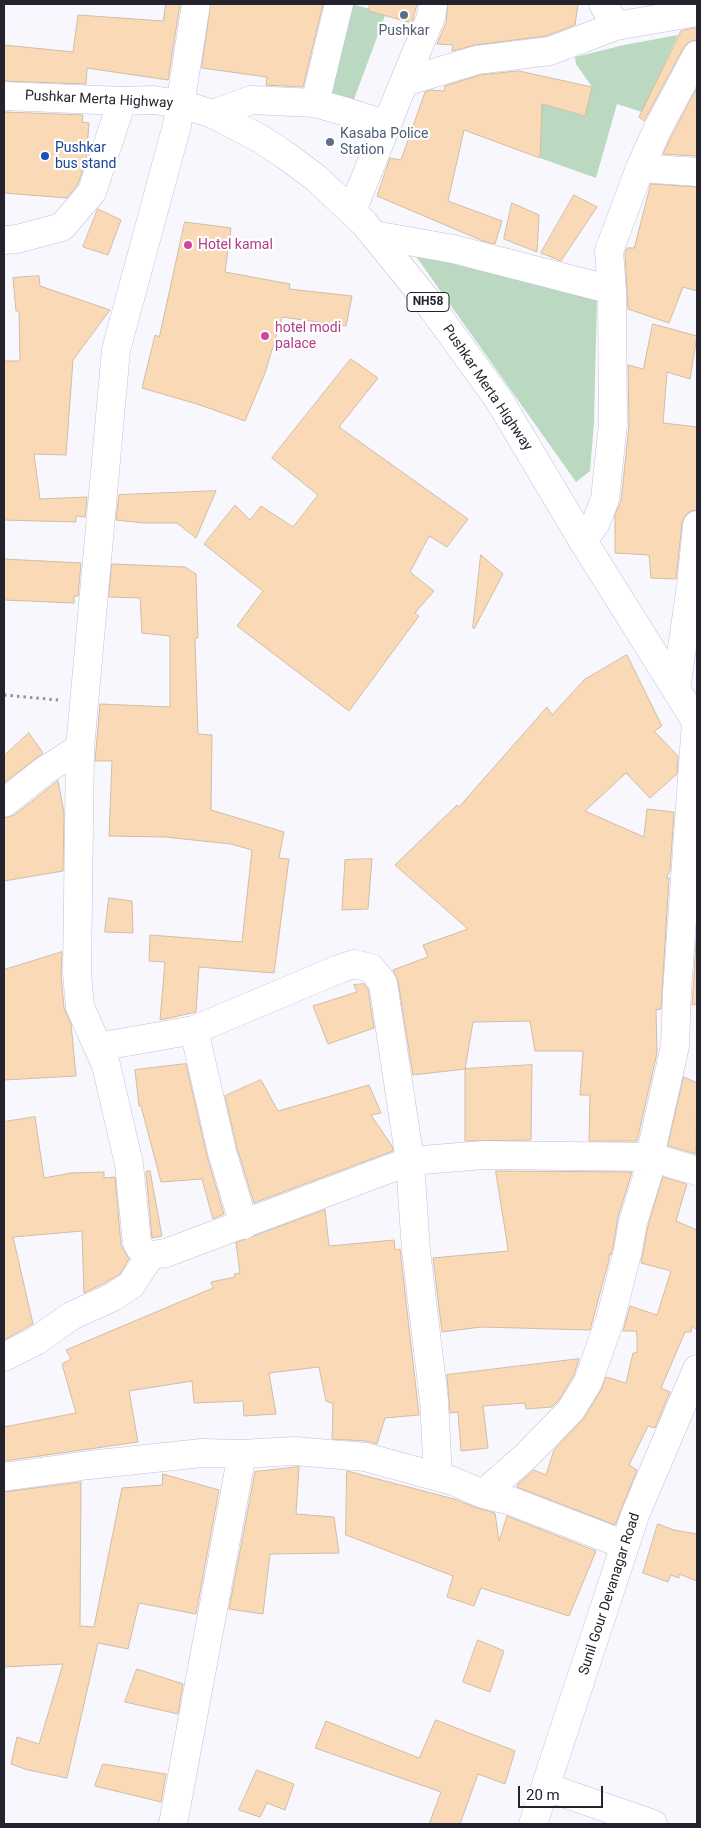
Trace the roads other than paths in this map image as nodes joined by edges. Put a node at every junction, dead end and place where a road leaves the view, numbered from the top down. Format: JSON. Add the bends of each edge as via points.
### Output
{"nodes":[{"id":1,"x":196,"y":4,"type":"edge"},
{"id":2,"x":339,"y":4,"type":"edge"},
{"id":3,"x":433,"y":4,"type":"edge"},
{"id":4,"x":697,"y":12,"type":"edge"},
{"id":5,"x":610,"y":15,"type":"edge"},
{"id":6,"x":697,"y":55,"type":"edge"},
{"id":7,"x":404,"y":82,"type":"junction"},
{"id":8,"x":4,"y":96,"type":"edge"},
{"id":9,"x":122,"y":101,"type":"junction"},
{"id":10,"x":314,"y":103,"type":"junction"},
{"id":11,"x":181,"y":104,"type":"junction"},
{"id":12,"x":213,"y":114,"type":"junction"},
{"id":13,"x":387,"y":125,"type":"junction"},
{"id":14,"x":640,"y":168,"type":"junction"},
{"id":15,"x":697,"y":172,"type":"edge"},
{"id":16,"x":352,"y":211,"type":"junction"},
{"id":17,"x":374,"y":235,"type":"junction"},
{"id":18,"x":4,"y":240,"type":"edge"},
{"id":19,"x":612,"y":290,"type":"junction"},
{"id":20,"x":697,"y":525,"type":"edge"},
{"id":21,"x":583,"y":541,"type":"junction"},
{"id":22,"x":676,"y":689,"type":"junction"},
{"id":23,"x":697,"y":722,"type":"edge"},
{"id":24,"x":80,"y":748,"type":"junction"},
{"id":25,"x":4,"y":803,"type":"edge"},
{"id":26,"x":194,"y":1030,"type":"junction"},
{"id":27,"x":98,"y":1047,"type":"junction"},
{"id":28,"x":652,"y":1157,"type":"junction"},
{"id":29,"x":410,"y":1161,"type":"junction"},
{"id":30,"x":697,"y":1171,"type":"edge"},
{"id":31,"x":244,"y":1224,"type":"junction"},
{"id":32,"x":150,"y":1256,"type":"junction"},
{"id":33,"x":4,"y":1358,"type":"edge"},
{"id":34,"x":697,"y":1369,"type":"edge"},
{"id":35,"x":692,"y":1397,"type":"edge"},
{"id":36,"x":242,"y":1454,"type":"junction"},
{"id":37,"x":438,"y":1476,"type":"junction"},
{"id":38,"x":4,"y":1477,"type":"edge"},
{"id":39,"x":483,"y":1494,"type":"junction"},
{"id":40,"x":625,"y":1545,"type":"junction"},
{"id":41,"x":546,"y":1787,"type":"junction"},
{"id":42,"x":173,"y":1824,"type":"edge"},
{"id":43,"x":533,"y":1824,"type":"edge"},
{"id":44,"x":653,"y":1824,"type":"edge"}],
"edges":[{"from":1,"to":11,"type":"main road"},
{"from":2,"to":10,"type":"main road"},
{"from":3,"to":7,"type":"main road","via":[[431,17]]},
{"from":4,"to":5,"type":"main road"},
{"from":5,"to":7,"type":"main road","via":[[550,50],[477,60]]},
{"from":6,"to":14,"type":"main road"},
{"from":7,"to":13,"type":"main road"},
{"from":8,"to":9,"type":"main road","name":"Pushkar Merta Highway","number":"NH58"},
{"from":9,"to":11,"type":"main road","name":"Pushkar Merta Highway","number":"NH58","via":[[153,100]]},
{"from":9,"to":18,"type":"main road","via":[[92,192],[62,227]]},
{"from":10,"to":12,"type":"main road","via":[[251,100]]},
{"from":10,"to":13,"type":"main road"},
{"from":11,"to":12,"type":"main road","name":"Pushkar Merta Highway","number":"NH58"},
{"from":11,"to":24,"type":"main road","via":[[116,350]]},
{"from":12,"to":16,"type":"main road","name":"Pushkar Merta Highway","number":"NH58","via":[[285,155]]},
{"from":13,"to":16,"type":"main road"},
{"from":14,"to":15,"type":"main road"},
{"from":14,"to":19,"type":"main road","via":[[609,251]]},
{"from":16,"to":17,"type":"main road","name":"Pushkar Merta Highway","number":"NH58"},
{"from":17,"to":19,"type":"main road","via":[[453,249]]},
{"from":17,"to":21,"type":"main road","name":"Pushkar Merta Highway","number":"NH58","via":[[425,298],[499,400]]},
{"from":19,"to":21,"type":"main road","via":[[613,424],[605,499],[596,522]]},
{"from":20,"to":22,"type":"main road"},
{"from":21,"to":22,"type":"main road","name":"Pushkar Merta Highway","number":"NH58"},
{"from":22,"to":23,"type":"main road","name":"Pushkar Merta Highway","number":"NH58"},
{"from":23,"to":28,"type":"main road","via":[[675,1046]]},
{"from":24,"to":25,"type":"main road"},
{"from":24,"to":27,"type":"main road","via":[[76,974],[80,1007]]},
{"from":26,"to":27,"type":"main road"},
{"from":26,"to":29,"type":"main road","via":[[339,969],[354,964],[371,968],[382,984]]},
{"from":26,"to":31,"type":"main road","via":[[222,1152]]},
{"from":27,"to":32,"type":"main road","via":[[106,1065],[129,1164],[138,1243]]},
{"from":28,"to":29,"type":"main road","via":[[484,1155]]},
{"from":28,"to":30,"type":"main road"},
{"from":28,"to":39,"type":"main road","via":[[610,1320],[588,1382],[570,1410],[525,1457]]},
{"from":29,"to":31,"type":"main road"},
{"from":29,"to":37,"type":"main road","via":[[416,1251],[434,1400]]},
{"from":31,"to":32,"type":"main road"},
{"from":32,"to":33,"type":"main road","via":[[131,1285],[71,1316],[36,1341]]},
{"from":34,"to":35,"type":"main road","name":"Sunil Gour Devanagar Road"},
{"from":35,"to":40,"type":"main road","name":"Sunil Gour Devanagar Road","via":[[635,1515]]},
{"from":36,"to":37,"type":"main road","via":[[294,1452],[365,1457]]},
{"from":36,"to":38,"type":"main road","via":[[202,1453]]},
{"from":36,"to":42,"type":"main road"},
{"from":37,"to":39,"type":"main road"},
{"from":39,"to":40,"type":"main road","via":[[511,1501]]},
{"from":40,"to":41,"type":"main road","name":"Sunil Gour Devanagar Road"},
{"from":41,"to":43,"type":"main road","name":"Sunil Gour Devanagar Road"},
{"from":41,"to":44,"type":"main road"}]}
